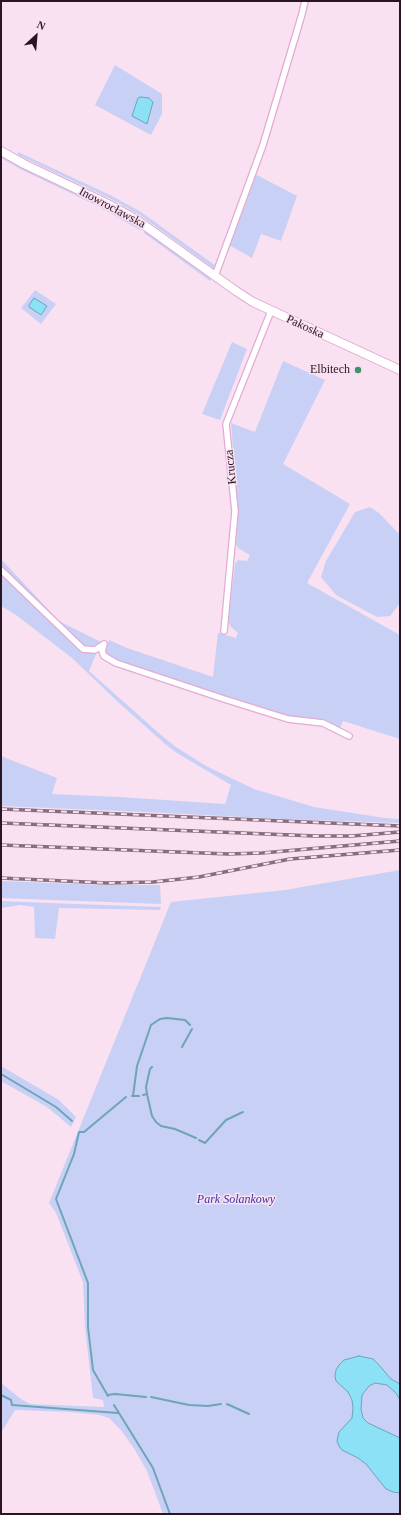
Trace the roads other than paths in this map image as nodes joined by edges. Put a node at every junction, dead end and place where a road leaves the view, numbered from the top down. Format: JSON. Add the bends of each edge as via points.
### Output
{"nodes":[{"id":1,"x":305,"y":1,"type":"edge"},
{"id":2,"x":1,"y":151,"type":"edge"},
{"id":3,"x":215,"y":276,"type":"junction"},
{"id":4,"x":271,"y":311,"type":"junction"},
{"id":5,"x":400,"y":370,"type":"edge"},
{"id":6,"x":1,"y":570,"type":"edge"},
{"id":7,"x":224,"y":631,"type":"dead end"},
{"id":8,"x":349,"y":736,"type":"dead end"}],
"edges":[{"from":1,"to":3,"type":"street","via":[[263,145]]},
{"from":2,"to":3,"type":"main road","name":"Inowrocławska","via":[[137,220]]},
{"from":3,"to":4,"type":"main road","name":"Pakoska"},
{"from":4,"to":5,"type":"main road","name":"Pakoska"},
{"from":4,"to":7,"type":"street","name":"Krucza","via":[[226,424],[235,511]]},
{"from":6,"to":8,"type":"street","via":[[83,649],[95,650],[104,644],[104,656],[116,662],[288,718],[323,723]]}]}
